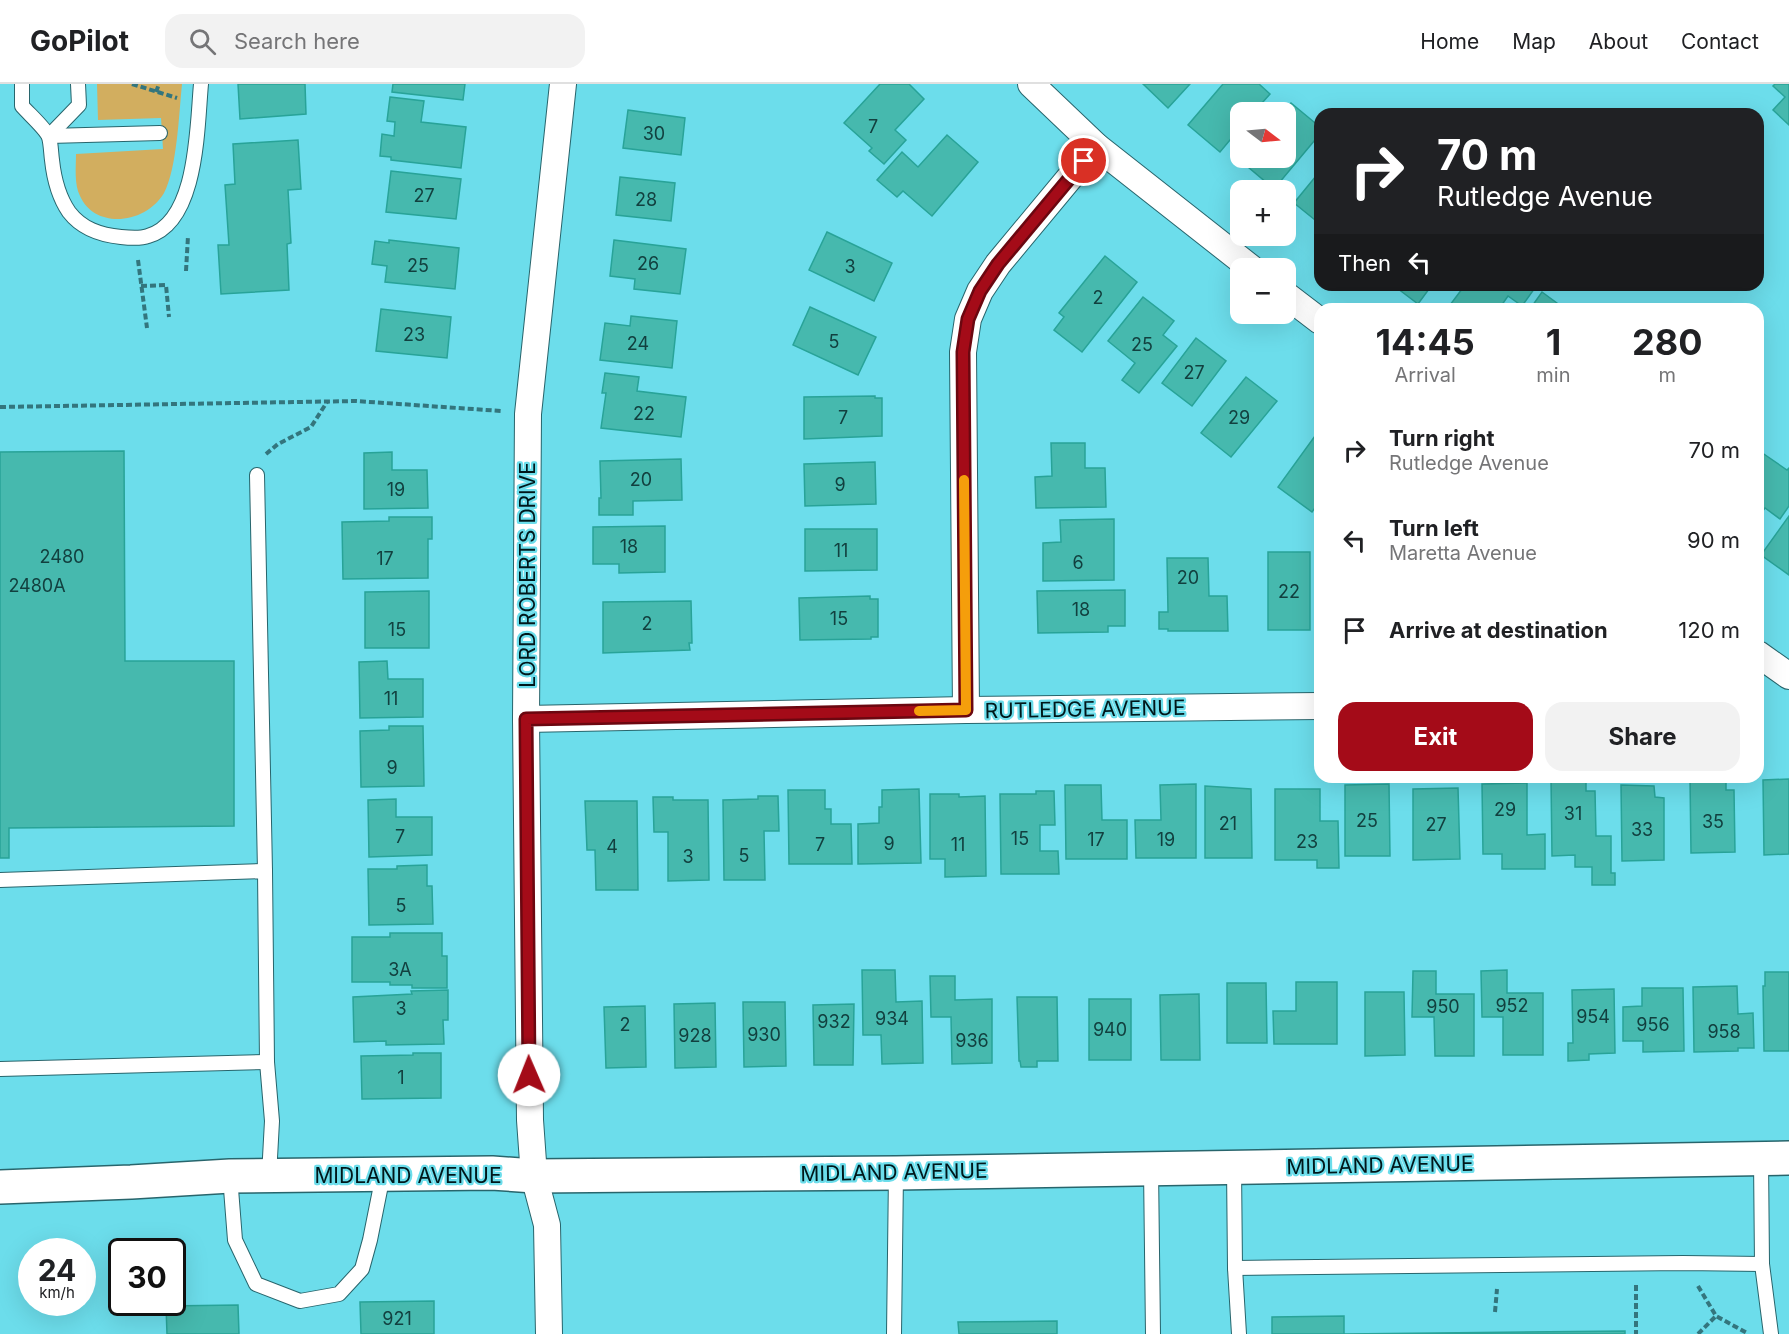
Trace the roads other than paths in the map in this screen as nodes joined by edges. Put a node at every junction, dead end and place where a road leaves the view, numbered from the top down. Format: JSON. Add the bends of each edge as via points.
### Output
{"nodes":[{"id":1,"x":22,"y":84,"type":"edge"},
{"id":2,"x":78,"y":84,"type":"edge"},
{"id":3,"x":201,"y":84,"type":"edge"},
{"id":4,"x":563,"y":84,"type":"edge"},
{"id":5,"x":1031,"y":84,"type":"edge"},
{"id":6,"x":160,"y":133,"type":"dead end"},
{"id":7,"x":49,"y":136,"type":"junction"},
{"id":8,"x":1096,"y":147,"type":"junction"},
{"id":9,"x":1238,"y":258,"type":"edge"},
{"id":10,"x":1296,"y":303,"type":"edge"},
{"id":11,"x":1314,"y":316,"type":"edge"},
{"id":12,"x":257,"y":475,"type":"dead end"},
{"id":13,"x":1764,"y":658,"type":"edge"},
{"id":14,"x":1789,"y":675,"type":"edge"},
{"id":15,"x":1314,"y":706,"type":"edge"},
{"id":16,"x":966,"y":710,"type":"junction"},
{"id":17,"x":526,"y":719,"type":"junction"},
{"id":18,"x":265,"y":871,"type":"junction"},
{"id":19,"x":0,"y":880,"type":"edge"},
{"id":20,"x":267,"y":1062,"type":"junction"},
{"id":21,"x":0,"y":1069,"type":"edge"},
{"id":22,"x":1775,"y":1159,"type":"edge"},
{"id":23,"x":1234,"y":1167,"type":"junction"},
{"id":24,"x":1151,"y":1168,"type":"junction"},
{"id":25,"x":384,"y":1173,"type":"junction"},
{"id":26,"x":896,"y":1173,"type":"junction"},
{"id":27,"x":230,"y":1176,"type":"junction"},
{"id":28,"x":269,"y":1176,"type":"junction"},
{"id":29,"x":534,"y":1176,"type":"junction"},
{"id":30,"x":0,"y":1187,"type":"edge"},
{"id":31,"x":1762,"y":1264,"type":"junction"},
{"id":32,"x":1235,"y":1268,"type":"junction"},
{"id":33,"x":549,"y":1334,"type":"edge"},
{"id":34,"x":894,"y":1334,"type":"edge"},
{"id":35,"x":1153,"y":1334,"type":"edge"},
{"id":36,"x":1239,"y":1334,"type":"edge"},
{"id":37,"x":1771,"y":1334,"type":"edge"}],
"edges":[{"from":1,"to":7,"type":"lane","via":[[22,106]]},
{"from":2,"to":7,"type":"lane","via":[[79,105]]},
{"from":3,"to":7,"type":"lane","via":[[191,175],[183,202],[173,218],[148,237],[95,232],[70,213],[57,188]]},
{"from":4,"to":17,"type":"street","name":"LORD ROBERTS DRIVE","via":[[528,414]]},
{"from":5,"to":8,"type":"street"},
{"from":6,"to":7,"type":"lane"},
{"from":8,"to":9,"type":"street"},
{"from":8,"to":16,"type":"street","via":[[998,264],[968,319],[963,352]]},
{"from":10,"to":11,"type":"street"},
{"from":12,"to":18,"type":"lane"},
{"from":13,"to":14,"type":"street"},
{"from":15,"to":16,"type":"street","name":"RUTLEDGE AVENUE"},
{"from":16,"to":17,"type":"street","name":"RUTLEDGE AVENUE"},
{"from":17,"to":29,"type":"street","name":"LORD ROBERTS DRIVE","via":[[530,1120]]},
{"from":18,"to":19,"type":"lane"},
{"from":18,"to":20,"type":"lane"},
{"from":20,"to":21,"type":"lane"},
{"from":20,"to":28,"type":"lane","via":[[272,1121]]},
{"from":22,"to":23,"type":"main road","name":"MIDLAND AVENUE"},
{"from":22,"to":31,"type":"lane"},
{"from":23,"to":24,"type":"main road","name":"MIDLAND AVENUE"},
{"from":23,"to":32,"type":"lane"},
{"from":24,"to":26,"type":"main road","name":"MIDLAND AVENUE"},
{"from":24,"to":35,"type":"lane"},
{"from":25,"to":27,"type":"lane","via":[[362,1269],[339,1294],[300,1302],[256,1284],[235,1240]]},
{"from":25,"to":28,"type":"main road","name":"MIDLAND AVENUE"},
{"from":25,"to":29,"type":"main road","name":"MIDLAND AVENUE"},
{"from":26,"to":29,"type":"main road","name":"MIDLAND AVENUE"},
{"from":26,"to":34,"type":"lane"},
{"from":27,"to":28,"type":"main road","name":"MIDLAND AVENUE"},
{"from":27,"to":30,"type":"main road","name":"MIDLAND AVENUE"},
{"from":29,"to":33,"type":"street","name":"LORD ROBERTS DRIVE","via":[[547,1225]]},
{"from":31,"to":32,"type":"lane"},
{"from":31,"to":37,"type":"lane"},
{"from":32,"to":36,"type":"lane"}]}
